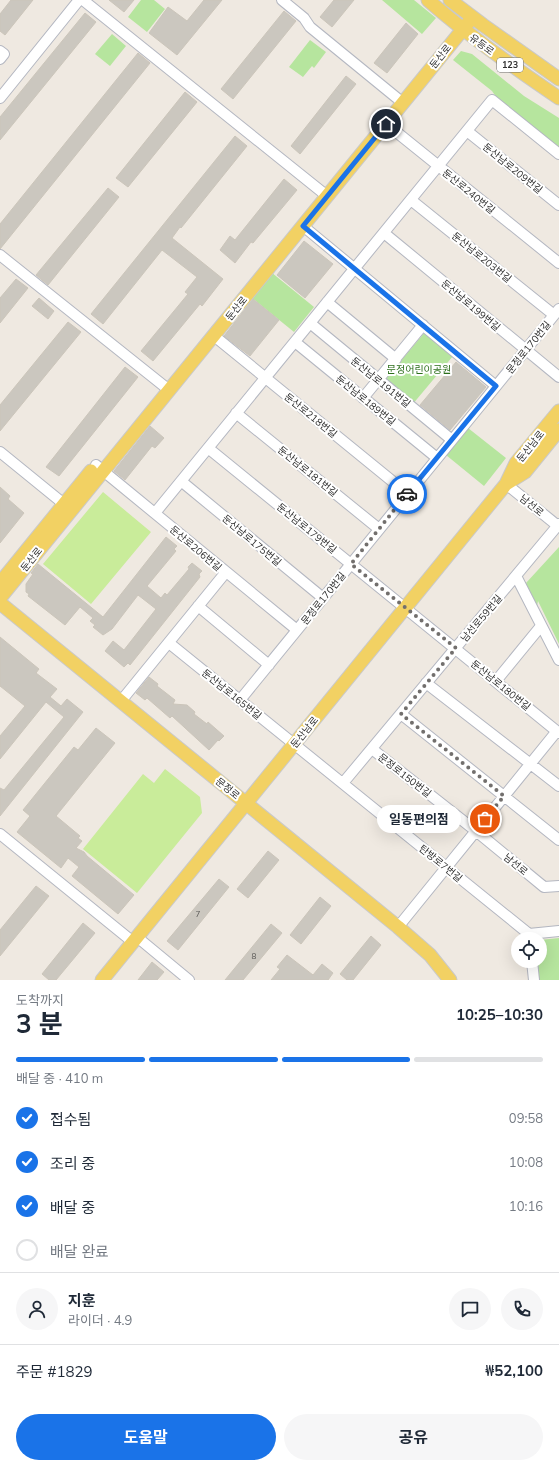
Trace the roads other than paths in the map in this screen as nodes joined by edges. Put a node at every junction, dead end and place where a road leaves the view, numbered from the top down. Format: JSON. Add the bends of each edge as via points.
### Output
{"nodes":[{"id":1,"x":79,"y":0,"type":"edge"},
{"id":2,"x":83,"y":0,"type":"edge"},
{"id":3,"x":282,"y":0,"type":"edge"},
{"id":4,"x":428,"y":0,"type":"edge"},
{"id":5,"x":450,"y":0,"type":"edge"},
{"id":6,"x":469,"y":15,"type":"junction"},
{"id":7,"x":459,"y":27,"type":"junction"},
{"id":8,"x":0,"y":51,"type":"edge"},
{"id":9,"x":0,"y":59,"type":"edge"},
{"id":10,"x":559,"y":79,"type":"edge"},
{"id":11,"x":0,"y":98,"type":"edge"},
{"id":12,"x":559,"y":98,"type":"edge"},
{"id":13,"x":400,"y":100,"type":"junction"},
{"id":14,"x":382,"y":121,"type":"junction"},
{"id":15,"x":467,"y":130,"type":"junction"},
{"id":16,"x":559,"y":154,"type":"edge"},
{"id":17,"x":438,"y":166,"type":"junction"},
{"id":18,"x":324,"y":193,"type":"junction"},
{"id":19,"x":411,"y":200,"type":"junction"},
{"id":20,"x":559,"y":205,"type":"edge"},
{"id":21,"x":303,"y":226,"type":"junction"},
{"id":22,"x":384,"y":233,"type":"junction"},
{"id":23,"x":0,"y":255,"type":"edge"},
{"id":24,"x":559,"y":263,"type":"edge"},
{"id":25,"x":355,"y":269,"type":"junction"},
{"id":26,"x":327,"y":302,"type":"junction"},
{"id":27,"x":557,"y":312,"type":"edge"},
{"id":28,"x":310,"y":323,"type":"junction"},
{"id":29,"x":423,"y":325,"type":"junction"},
{"id":30,"x":213,"y":335,"type":"junction"},
{"id":31,"x":295,"y":342,"type":"junction"},
{"id":32,"x":526,"y":350,"type":"junction"},
{"id":33,"x":396,"y":359,"type":"junction"},
{"id":34,"x":559,"y":377,"type":"edge"},
{"id":35,"x":265,"y":378,"type":"junction"},
{"id":36,"x":378,"y":380,"type":"junction"},
{"id":37,"x":496,"y":386,"type":"junction"},
{"id":38,"x":165,"y":388,"type":"junction"},
{"id":39,"x":363,"y":398,"type":"junction"},
{"id":40,"x":559,"y":411,"type":"edge"},
{"id":41,"x":236,"y":413,"type":"junction"},
{"id":42,"x":559,"y":430,"type":"edge"},
{"id":43,"x":452,"y":440,"type":"junction"},
{"id":44,"x":208,"y":448,"type":"junction"},
{"id":45,"x":0,"y":452,"type":"edge"},
{"id":46,"x":437,"y":458,"type":"junction"},
{"id":47,"x":100,"y":468,"type":"junction"},
{"id":48,"x":181,"y":481,"type":"junction"},
{"id":49,"x":506,"y":484,"type":"junction"},
{"id":50,"x":408,"y":494,"type":"junction"},
{"id":51,"x":68,"y":507,"type":"junction"},
{"id":52,"x":155,"y":513,"type":"junction"},
{"id":53,"x":558,"y":525,"type":"edge"},
{"id":54,"x":380,"y":529,"type":"junction"},
{"id":55,"x":351,"y":564,"type":"junction"},
{"id":56,"x":226,"y":572,"type":"junction"},
{"id":57,"x":516,"y":576,"type":"junction"},
{"id":58,"x":0,"y":583,"type":"edge"},
{"id":59,"x":0,"y":598,"type":"edge"},
{"id":60,"x":323,"y":598,"type":"junction"},
{"id":61,"x":0,"y":603,"type":"edge"},
{"id":62,"x":198,"y":606,"type":"junction"},
{"id":63,"x":406,"y":608,"type":"junction"},
{"id":64,"x":541,"y":626,"type":"junction"},
{"id":65,"x":296,"y":630,"type":"junction"},
{"id":66,"x":168,"y":643,"type":"junction"},
{"id":67,"x":456,"y":648,"type":"junction"},
{"id":68,"x":559,"y":660,"type":"edge"},
{"id":69,"x":269,"y":665,"type":"junction"},
{"id":70,"x":496,"y":680,"type":"junction"},
{"id":71,"x":426,"y":683,"type":"junction"},
{"id":72,"x":240,"y":700,"type":"junction"},
{"id":73,"x":121,"y":701,"type":"junction"},
{"id":74,"x":401,"y":714,"type":"junction"},
{"id":75,"x":558,"y":732,"type":"edge"},
{"id":76,"x":294,"y":744,"type":"junction"},
{"id":77,"x":372,"y":748,"type":"junction"},
{"id":78,"x":530,"y":764,"type":"junction"},
{"id":79,"x":343,"y":784,"type":"junction"},
{"id":80,"x":559,"y":786,"type":"edge"},
{"id":81,"x":504,"y":796,"type":"junction"},
{"id":82,"x":246,"y":804,"type":"junction"},
{"id":83,"x":476,"y":831,"type":"junction"},
{"id":84,"x":0,"y":834,"type":"edge"},
{"id":85,"x":559,"y":840,"type":"edge"},
{"id":86,"x":446,"y":867,"type":"junction"},
{"id":87,"x":559,"y":886,"type":"edge"},
{"id":88,"x":398,"y":927,"type":"junction"},
{"id":89,"x":559,"y":931,"type":"edge"},
{"id":90,"x":523,"y":932,"type":"edge"},
{"id":91,"x":547,"y":933,"type":"edge"},
{"id":92,"x":135,"y":940,"type":"junction"},
{"id":93,"x":533,"y":968,"type":"edge"},
{"id":94,"x":102,"y":980,"type":"edge"},
{"id":95,"x":189,"y":980,"type":"edge"},
{"id":96,"x":450,"y":980,"type":"edge"},
{"id":97,"x":534,"y":980,"type":"edge"}],
"edges":[{"from":1,"to":11,"type":"street"},
{"from":2,"to":18,"type":"street"},
{"from":3,"to":13,"type":"street","via":[[304,18],[310,27]]},
{"from":4,"to":7,"type":"main road","name":"유등로","number":"123"},
{"from":5,"to":6,"type":"main road","name":"유등로","number":"123"},
{"from":6,"to":7,"type":"main road","name":"둔산로"},
{"from":6,"to":10,"type":"main road","name":"유등로","number":"123"},
{"from":7,"to":12,"type":"main road","name":"유등로","number":"123"},
{"from":7,"to":13,"type":"main road","name":"둔산로"},
{"from":8,"to":9,"type":"street","via":[[4,54]]},
{"from":13,"to":14,"type":"main road","name":"둔산로"},
{"from":14,"to":17,"type":"street","name":"둔산로240번길"},
{"from":14,"to":18,"type":"main road","name":"둔산로"},
{"from":15,"to":16,"type":"street","via":[[492,100]]},
{"from":15,"to":17,"type":"street"},
{"from":15,"to":20,"type":"street","name":"둔산남로209번길"},
{"from":17,"to":19,"type":"street"},
{"from":17,"to":24,"type":"street","name":"둔산로240번길"},
{"from":18,"to":21,"type":"main road","name":"둔산로"},
{"from":18,"to":38,"type":"main road","name":"둔산로"},
{"from":19,"to":22,"type":"street"},
{"from":19,"to":27,"type":"street","name":"둔산남로203번길"},
{"from":21,"to":25,"type":"street"},
{"from":21,"to":30,"type":"main road","name":"둔산로"},
{"from":22,"to":25,"type":"street"},
{"from":22,"to":32,"type":"street","name":"둔산남로199번길"},
{"from":23,"to":38,"type":"street"},
{"from":25,"to":26,"type":"street"},
{"from":25,"to":29,"type":"street"},
{"from":26,"to":28,"type":"street"},
{"from":26,"to":33,"type":"street"},
{"from":27,"to":32,"type":"street","name":"문정로170번길"},
{"from":28,"to":31,"type":"street"},
{"from":28,"to":36,"type":"street","name":"둔산남로191번길"},
{"from":29,"to":33,"type":"street"},
{"from":29,"to":37,"type":"street"},
{"from":30,"to":35,"type":"street","name":"둔산로218번길"},
{"from":30,"to":38,"type":"main road","name":"둔산로"},
{"from":31,"to":35,"type":"street"},
{"from":31,"to":39,"type":"street","name":"둔산남로189번길"},
{"from":32,"to":34,"type":"street","name":"둔산남로199번길"},
{"from":32,"to":37,"type":"street","name":"문정로170번길"},
{"from":33,"to":36,"type":"street"},
{"from":35,"to":41,"type":"street"},
{"from":35,"to":50,"type":"street","name":"둔산로218번길"},
{"from":36,"to":39,"type":"street"},
{"from":36,"to":43,"type":"street","name":"둔산남로191번길"},
{"from":37,"to":43,"type":"street","name":"문정로170번길"},
{"from":38,"to":47,"type":"main road","name":"둔산로"},
{"from":39,"to":46,"type":"street","name":"둔산남로189번길"},
{"from":40,"to":49,"type":"main road","name":"둔산남로","via":[[516,463]]},
{"from":41,"to":44,"type":"street"},
{"from":41,"to":54,"type":"street","name":"둔산남로181번길"},
{"from":42,"to":49,"type":"main road","name":"둔산남로","via":[[525,472]]},
{"from":43,"to":46,"type":"street","name":"문정로170번길"},
{"from":44,"to":48,"type":"street"},
{"from":44,"to":55,"type":"street","name":"둔산남로179번길"},
{"from":45,"to":51,"type":"street"},
{"from":46,"to":50,"type":"street","name":"문정로170번길"},
{"from":47,"to":51,"type":"main road","name":"둔산로"},
{"from":47,"to":52,"type":"street","name":"둔산로206번길"},
{"from":48,"to":52,"type":"street"},
{"from":48,"to":60,"type":"street","name":"둔산남로175번길"},
{"from":49,"to":53,"type":"street","name":"남선로"},
{"from":49,"to":63,"type":"main road","name":"둔산남로"},
{"from":50,"to":54,"type":"street","name":"문정로170번길"},
{"from":51,"to":58,"type":"main road","name":"둔산로"},
{"from":51,"to":59,"type":"main road","name":"둔산로"},
{"from":52,"to":56,"type":"street","name":"둔산로206번길"},
{"from":53,"to":57,"type":"street","name":"남선로59번길"},
{"from":54,"to":55,"type":"street","name":"문정로170번길"},
{"from":55,"to":60,"type":"street","name":"문정로170번길"},
{"from":55,"to":63,"type":"street","name":"둔산남로179번길"},
{"from":56,"to":62,"type":"street"},
{"from":56,"to":65,"type":"street","name":"둔산로206번길"},
{"from":57,"to":64,"type":"street"},
{"from":57,"to":67,"type":"street","name":"남선로59번길"},
{"from":60,"to":65,"type":"street","name":"문정로170번길"},
{"from":61,"to":73,"type":"main road","name":"문정로"},
{"from":62,"to":66,"type":"street"},
{"from":62,"to":69,"type":"street"},
{"from":63,"to":67,"type":"street","name":"둔산남로180번길"},
{"from":63,"to":76,"type":"main road","name":"둔산남로"},
{"from":64,"to":68,"type":"street"},
{"from":64,"to":70,"type":"street"},
{"from":65,"to":69,"type":"street","name":"문정로170번길"},
{"from":66,"to":72,"type":"street","name":"둔산남로165번길"},
{"from":66,"to":73,"type":"street"},
{"from":67,"to":70,"type":"street","name":"둔산남로180번길"},
{"from":67,"to":71,"type":"street","name":"남선로59번길"},
{"from":69,"to":72,"type":"street","name":"문정로170번길"},
{"from":70,"to":75,"type":"street","name":"둔산남로180번길"},
{"from":71,"to":74,"type":"street","name":"남선로59번길"},
{"from":71,"to":78,"type":"street"},
{"from":72,"to":76,"type":"street","name":"둔산남로165번길"},
{"from":73,"to":82,"type":"main road","name":"문정로"},
{"from":74,"to":77,"type":"street","name":"남선로59번길"},
{"from":74,"to":81,"type":"street"},
{"from":75,"to":78,"type":"street"},
{"from":76,"to":79,"type":"street","name":"탄방로7번길"},
{"from":76,"to":82,"type":"main road","name":"둔산남로"},
{"from":77,"to":79,"type":"street","name":"남선로59번길"},
{"from":77,"to":83,"type":"street","name":"문정로150번길"},
{"from":78,"to":80,"type":"street"},
{"from":78,"to":81,"type":"street"},
{"from":79,"to":86,"type":"street","name":"탄방로7번길"},
{"from":81,"to":83,"type":"street"},
{"from":81,"to":85,"type":"street"},
{"from":82,"to":88,"type":"main road","name":"문정로"},
{"from":82,"to":92,"type":"main road","name":"둔산남로"},
{"from":83,"to":86,"type":"street"},
{"from":83,"to":87,"type":"street","name":"남선로","via":[[544,887]]},
{"from":84,"to":92,"type":"street"},
{"from":86,"to":88,"type":"street"},
{"from":86,"to":90,"type":"street","name":"탄방로7번길"},
{"from":88,"to":96,"type":"main road","name":"문정로","via":[[430,956]]},
{"from":89,"to":91,"type":"street"},
{"from":92,"to":94,"type":"main road","name":"둔산남로"},
{"from":92,"to":95,"type":"street"},
{"from":93,"to":97,"type":"street"}]}
